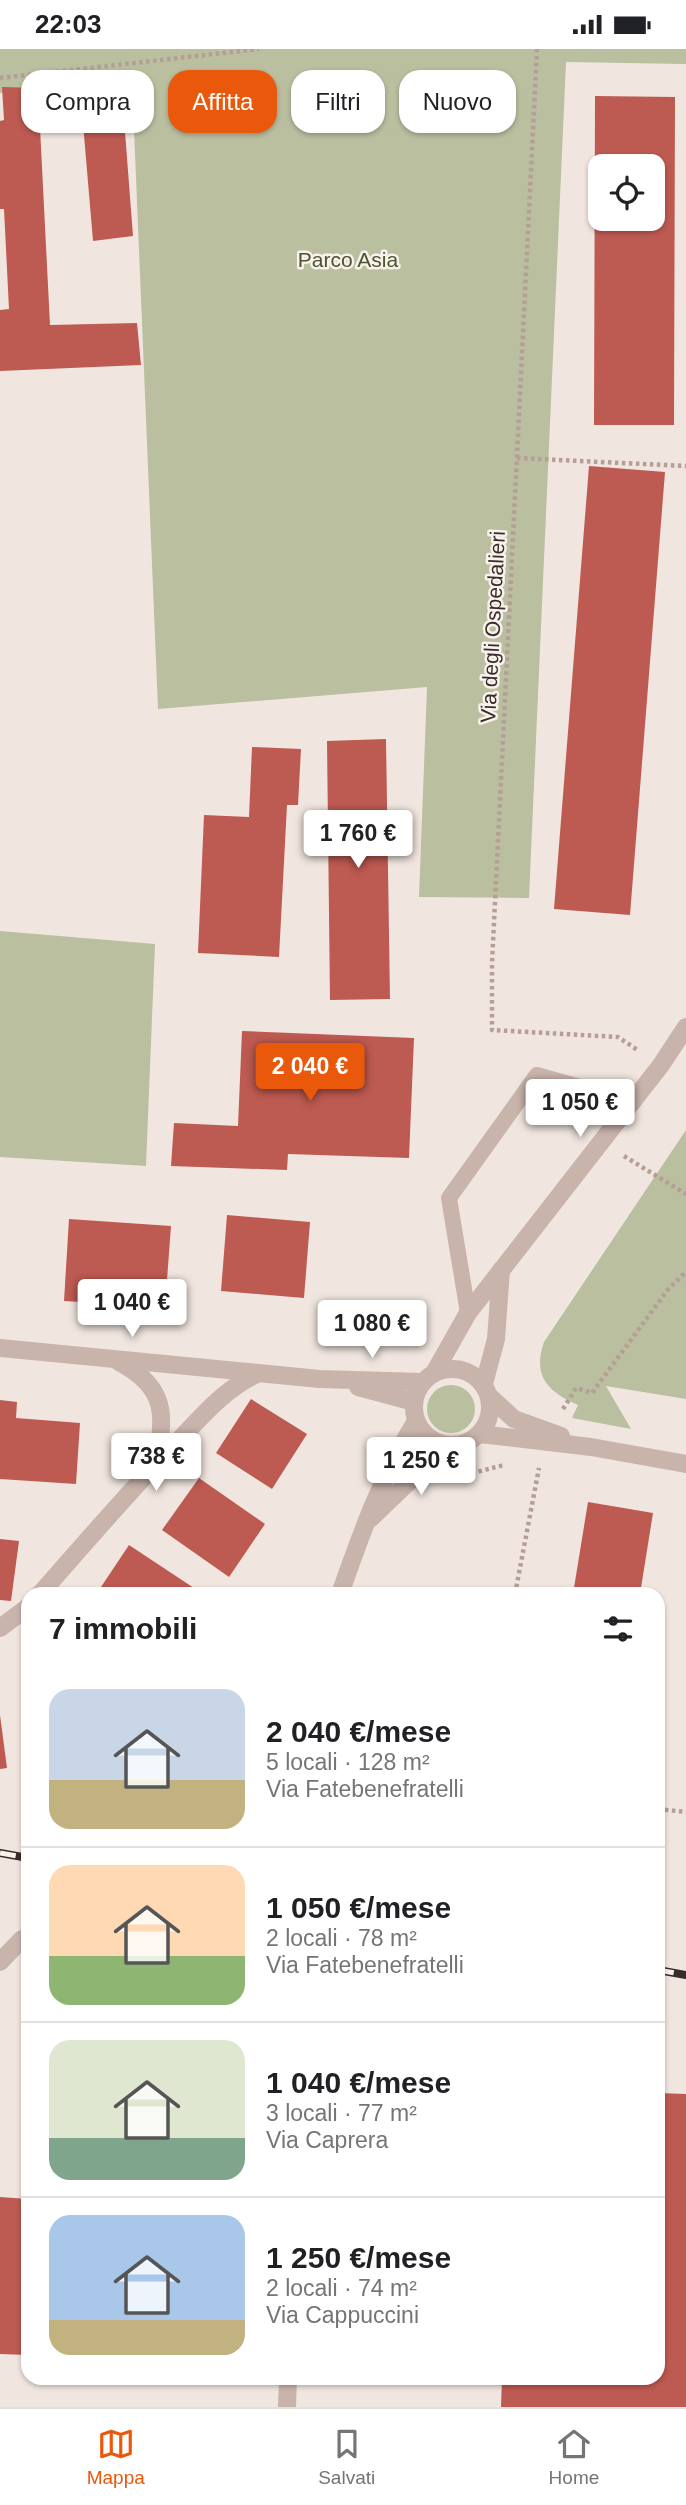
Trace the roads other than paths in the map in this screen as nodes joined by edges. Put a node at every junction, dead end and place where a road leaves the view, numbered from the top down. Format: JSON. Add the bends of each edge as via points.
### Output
{"nodes":[{"id":1,"x":686,"y":1027,"type":"edge"},
{"id":2,"x":633,"y":1102,"type":"junction"},
{"id":3,"x":501,"y":1270,"type":"junction"},
{"id":4,"x":468,"y":1313,"type":"junction"},
{"id":5,"x":0,"y":1348,"type":"edge"},
{"id":6,"x":109,"y":1356,"type":"junction"},
{"id":7,"x":260,"y":1373,"type":"junction"},
{"id":8,"x":428,"y":1378,"type":"junction"},
{"id":9,"x":320,"y":1379,"type":"junction"},
{"id":10,"x":487,"y":1391,"type":"junction"},
{"id":11,"x":414,"y":1402,"type":"junction"},
{"id":12,"x":416,"y":1421,"type":"junction"},
{"id":13,"x":480,"y":1434,"type":"junction"},
{"id":14,"x":547,"y":1436,"type":"junction"},
{"id":15,"x":457,"y":1446,"type":"junction"},
{"id":16,"x":155,"y":1464,"type":"junction"},
{"id":17,"x":686,"y":1464,"type":"edge"},
{"id":18,"x":365,"y":1524,"type":"junction"},
{"id":19,"x":46,"y":1587,"type":"edge"},
{"id":20,"x":342,"y":1587,"type":"edge"},
{"id":21,"x":21,"y":1612,"type":"edge"},
{"id":22,"x":0,"y":1628,"type":"edge"},
{"id":23,"x":21,"y":1940,"type":"edge"},
{"id":24,"x":0,"y":1962,"type":"edge"},
{"id":25,"x":288,"y":2385,"type":"edge"},
{"id":26,"x":287,"y":2407,"type":"edge"}],
"edges":[{"from":1,"to":2,"type":"street"},
{"from":2,"to":3,"type":"street"},
{"from":2,"to":4,"type":"lane","via":[[537,1075],[449,1198]]},
{"from":3,"to":4,"type":"street"},
{"from":3,"to":10,"type":"street"},
{"from":4,"to":8,"type":"street"},
{"from":5,"to":6,"type":"street"},
{"from":6,"to":7,"type":"street"},
{"from":6,"to":16,"type":"street","via":[[141,1373],[157,1393],[163,1428]]},
{"from":7,"to":9,"type":"street"},
{"from":7,"to":16,"type":"street","via":[[239,1382]]},
{"from":8,"to":9,"type":"street"},
{"from":8,"to":10,"type":"street","via":[[456,1369],[466,1371]]},
{"from":8,"to":11,"type":"street"},
{"from":9,"to":11,"type":"street"},
{"from":10,"to":13,"type":"street","via":[[491,1410]]},
{"from":10,"to":14,"type":"street","via":[[514,1419]]},
{"from":11,"to":12,"type":"street"},
{"from":12,"to":15,"type":"street","via":[[432,1441]]},
{"from":12,"to":18,"type":"street"},
{"from":13,"to":14,"type":"street"},
{"from":13,"to":15,"type":"street"},
{"from":14,"to":17,"type":"street"},
{"from":15,"to":18,"type":"street","via":[[419,1472]]},
{"from":16,"to":19,"type":"street"},
{"from":18,"to":20,"type":"street"},
{"from":21,"to":22,"type":"street"},
{"from":23,"to":24,"type":"street"},
{"from":25,"to":26,"type":"street"}]}
